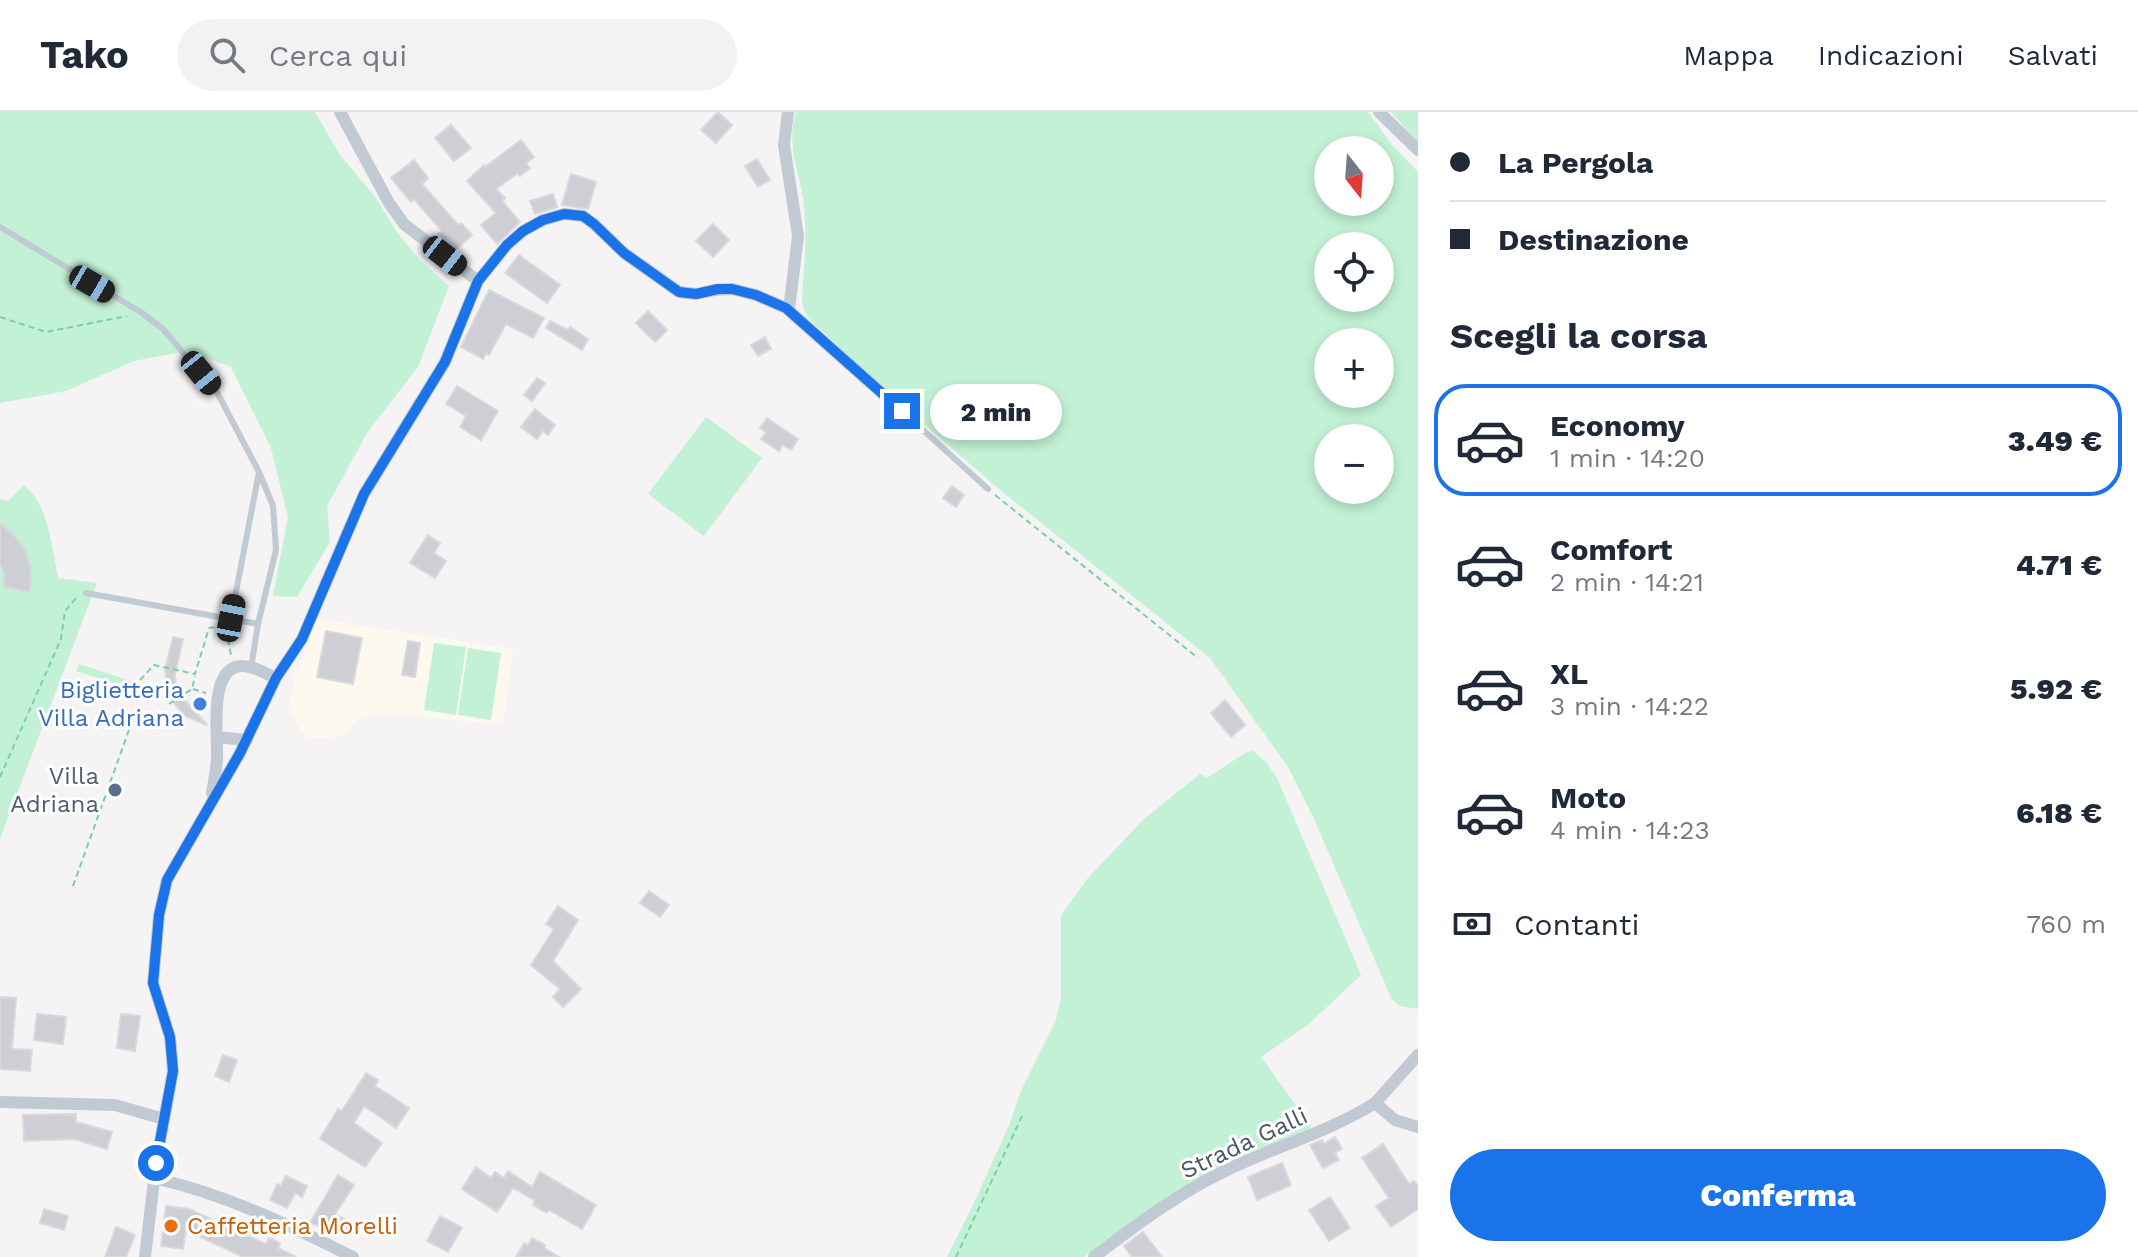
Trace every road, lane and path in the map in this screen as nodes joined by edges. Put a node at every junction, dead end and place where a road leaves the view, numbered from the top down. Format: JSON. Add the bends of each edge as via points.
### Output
{"nodes":[{"id":1,"x":340,"y":112,"type":"edge"},
{"id":2,"x":788,"y":112,"type":"edge"},
{"id":3,"x":1379,"y":112,"type":"edge"},
{"id":4,"x":1418,"y":150,"type":"edge"},
{"id":5,"x":0,"y":227,"type":"edge"},
{"id":6,"x":478,"y":281,"type":"junction"},
{"id":7,"x":789,"y":310,"type":"junction"},
{"id":8,"x":142,"y":313,"type":"junction"},
{"id":9,"x":0,"y":317,"type":"edge"},
{"id":10,"x":902,"y":411,"type":"joint"},
{"id":11,"x":259,"y":472,"type":"junction"},
{"id":12,"x":988,"y":489,"type":"joint"},
{"id":13,"x":86,"y":593,"type":"joint"},
{"id":14,"x":231,"y":618,"type":"junction"},
{"id":15,"x":258,"y":624,"type":"junction"},
{"id":16,"x":1198,"y":658,"type":"dead end"},
{"id":17,"x":233,"y":668,"type":"junction"},
{"id":18,"x":251,"y":668,"type":"junction"},
{"id":19,"x":195,"y":674,"type":"junction"},
{"id":20,"x":276,"y":678,"type":"junction"},
{"id":21,"x":140,"y":680,"type":"dead end"},
{"id":22,"x":169,"y":704,"type":"dead end"},
{"id":23,"x":129,"y":730,"type":"dead end"},
{"id":24,"x":217,"y":737,"type":"junction"},
{"id":25,"x":247,"y":740,"type":"junction"},
{"id":26,"x":0,"y":777,"type":"edge"},
{"id":27,"x":211,"y":800,"type":"junction"},
{"id":28,"x":73,"y":886,"type":"dead end"},
{"id":29,"x":1418,"y":1055,"type":"edge"},
{"id":30,"x":0,"y":1102,"type":"edge"},
{"id":31,"x":1375,"y":1103,"type":"junction"},
{"id":32,"x":1024,"y":1112,"type":"dead end"},
{"id":33,"x":164,"y":1119,"type":"junction"},
{"id":34,"x":1418,"y":1127,"type":"edge"},
{"id":35,"x":154,"y":1178,"type":"junction"},
{"id":36,"x":145,"y":1257,"type":"edge"},
{"id":37,"x":353,"y":1257,"type":"edge"},
{"id":38,"x":956,"y":1257,"type":"edge"},
{"id":39,"x":1094,"y":1257,"type":"edge"}],
"edges":[{"from":1,"to":6,"type":"street","via":[[404,224]]},
{"from":2,"to":7,"type":"street","via":[[784,145],[798,231]]},
{"from":3,"to":4,"type":"street"},
{"from":5,"to":8,"type":"lane"},
{"from":6,"to":7,"type":"street","via":[[523,231],[573,214],[590,220],[624,253],[679,292],[732,289]]},
{"from":6,"to":20,"type":"street","via":[[445,362],[364,494],[302,639]]},
{"from":7,"to":10,"type":"street"},
{"from":8,"to":9,"type":"path","via":[[46,332]]},
{"from":8,"to":11,"type":"lane","via":[[163,329],[218,394]]},
{"from":10,"to":12,"type":"lane"},
{"from":11,"to":14,"type":"lane"},
{"from":11,"to":15,"type":"lane","via":[[273,506],[276,550]]},
{"from":12,"to":16,"type":"path"},
{"from":13,"to":14,"type":"lane"},
{"from":13,"to":26,"type":"path","via":[[75,597],[65,611],[61,639]]},
{"from":14,"to":15,"type":"lane"},
{"from":15,"to":18,"type":"lane"},
{"from":17,"to":18,"type":"street"},
{"from":17,"to":19,"type":"path","via":[[226,626],[209,628]]},
{"from":17,"to":24,"type":"street","via":[[218,692]]},
{"from":18,"to":20,"type":"street"},
{"from":19,"to":21,"type":"path","via":[[154,665]]},
{"from":19,"to":22,"type":"path","via":[[192,689]]},
{"from":20,"to":25,"type":"street"},
{"from":23,"to":28,"type":"path"},
{"from":24,"to":25,"type":"street"},
{"from":24,"to":27,"type":"street"},
{"from":25,"to":27,"type":"street"},
{"from":27,"to":33,"type":"street","via":[[171,870],[160,905],[153,983],[173,1063]]},
{"from":29,"to":31,"type":"street","name":"Strada Galli"},
{"from":30,"to":33,"type":"street","via":[[108,1104]]},
{"from":31,"to":34,"type":"street","via":[[1395,1120]]},
{"from":31,"to":39,"type":"street","name":"Strada Galli","via":[[1350,1119],[1212,1177]]},
{"from":32,"to":38,"type":"path"},
{"from":33,"to":35,"type":"street"},
{"from":35,"to":36,"type":"street"},
{"from":35,"to":37,"type":"street","via":[[268,1215]]}]}
